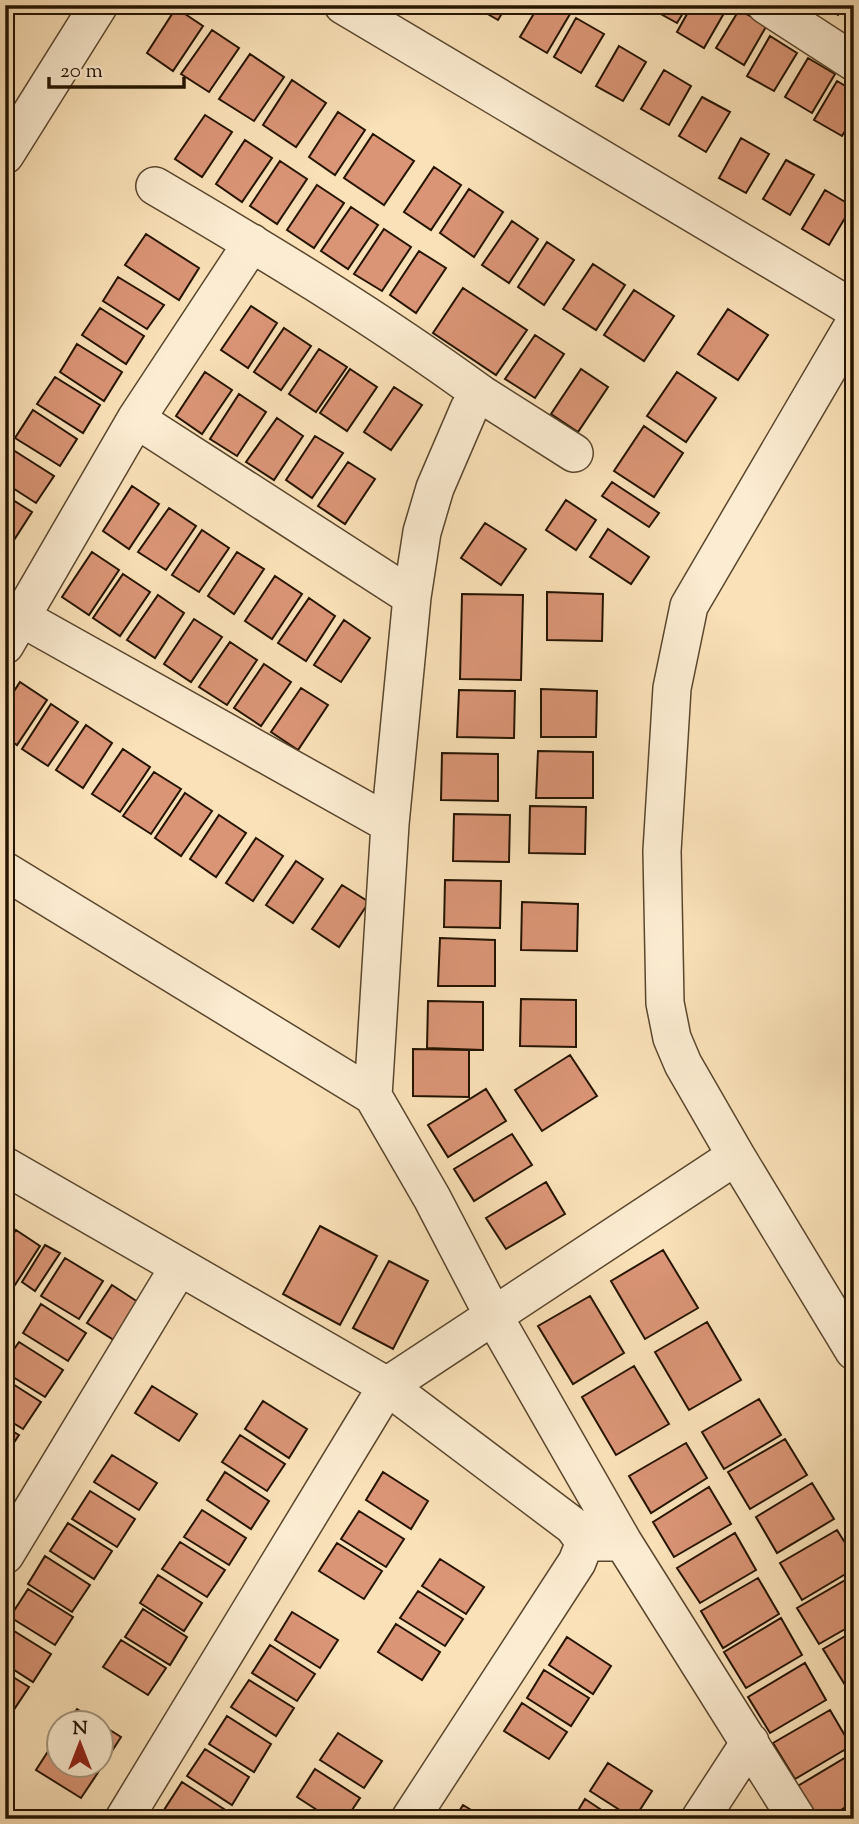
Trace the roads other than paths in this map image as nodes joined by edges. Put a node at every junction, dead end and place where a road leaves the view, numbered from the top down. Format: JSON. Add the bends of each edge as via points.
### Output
{"nodes":[{"id":1,"x":99,"y":5,"type":"edge"},
{"id":2,"x":343,"y":5,"type":"edge"},
{"id":3,"x":766,"y":5,"type":"edge"},
{"id":4,"x":854,"y":62,"type":"edge"},
{"id":5,"x":5,"y":155,"type":"edge"},
{"id":6,"x":155,"y":186,"type":"dead end"},
{"id":7,"x":252,"y":243,"type":"junction"},
{"id":8,"x":854,"y":309,"type":"edge"},
{"id":9,"x":854,"y":324,"type":"edge"},
{"id":10,"x":481,"y":394,"type":"junction"},
{"id":11,"x":136,"y":419,"type":"junction"},
{"id":12,"x":574,"y":453,"type":"dead end"},
{"id":13,"x":412,"y":597,"type":"junction"},
{"id":14,"x":13,"y":632,"type":"edge"},
{"id":15,"x":390,"y":824,"type":"junction"},
{"id":16,"x":5,"y":871,"type":"edge"},
{"id":17,"x":373,"y":1096,"type":"junction"},
{"id":18,"x":736,"y":1156,"type":"junction"},
{"id":19,"x":5,"y":1166,"type":"edge"},
{"id":20,"x":179,"y":1267,"type":"junction"},
{"id":21,"x":493,"y":1315,"type":"junction"},
{"id":22,"x":854,"y":1351,"type":"edge"},
{"id":23,"x":387,"y":1386,"type":"junction"},
{"id":24,"x":585,"y":1542,"type":"junction"},
{"id":25,"x":623,"y":1542,"type":"junction"},
{"id":26,"x":5,"y":1555,"type":"edge"},
{"id":27,"x":750,"y":1742,"type":"junction"},
{"id":28,"x":124,"y":1819,"type":"edge"},
{"id":29,"x":410,"y":1819,"type":"edge"},
{"id":30,"x":700,"y":1819,"type":"edge"},
{"id":31,"x":797,"y":1819,"type":"edge"}],
"edges":[{"from":1,"to":5,"type":"street"},
{"from":2,"to":8,"type":"street"},
{"from":3,"to":4,"type":"street"},
{"from":6,"to":7,"type":"street"},
{"from":7,"to":10,"type":"street"},
{"from":7,"to":11,"type":"street"},
{"from":9,"to":18,"type":"street","via":[[689,606],[671,688],[662,851],[665,1003],[671,1038]]},
{"from":10,"to":12,"type":"street"},
{"from":10,"to":13,"type":"street","via":[[469,409],[435,488],[422,532]]},
{"from":11,"to":13,"type":"street"},
{"from":11,"to":14,"type":"street"},
{"from":13,"to":15,"type":"street"},
{"from":14,"to":15,"type":"street"},
{"from":15,"to":17,"type":"street"},
{"from":16,"to":17,"type":"street"},
{"from":17,"to":21,"type":"street"},
{"from":18,"to":21,"type":"street"},
{"from":18,"to":22,"type":"street"},
{"from":19,"to":20,"type":"street"},
{"from":20,"to":23,"type":"street"},
{"from":20,"to":26,"type":"street"},
{"from":21,"to":23,"type":"street"},
{"from":21,"to":25,"type":"street"},
{"from":23,"to":24,"type":"street","via":[[573,1526]]},
{"from":23,"to":28,"type":"street"},
{"from":24,"to":25,"type":"street"},
{"from":24,"to":29,"type":"street","via":[[577,1562]]},
{"from":25,"to":27,"type":"street"},
{"from":27,"to":30,"type":"street"},
{"from":27,"to":31,"type":"street"}]}
